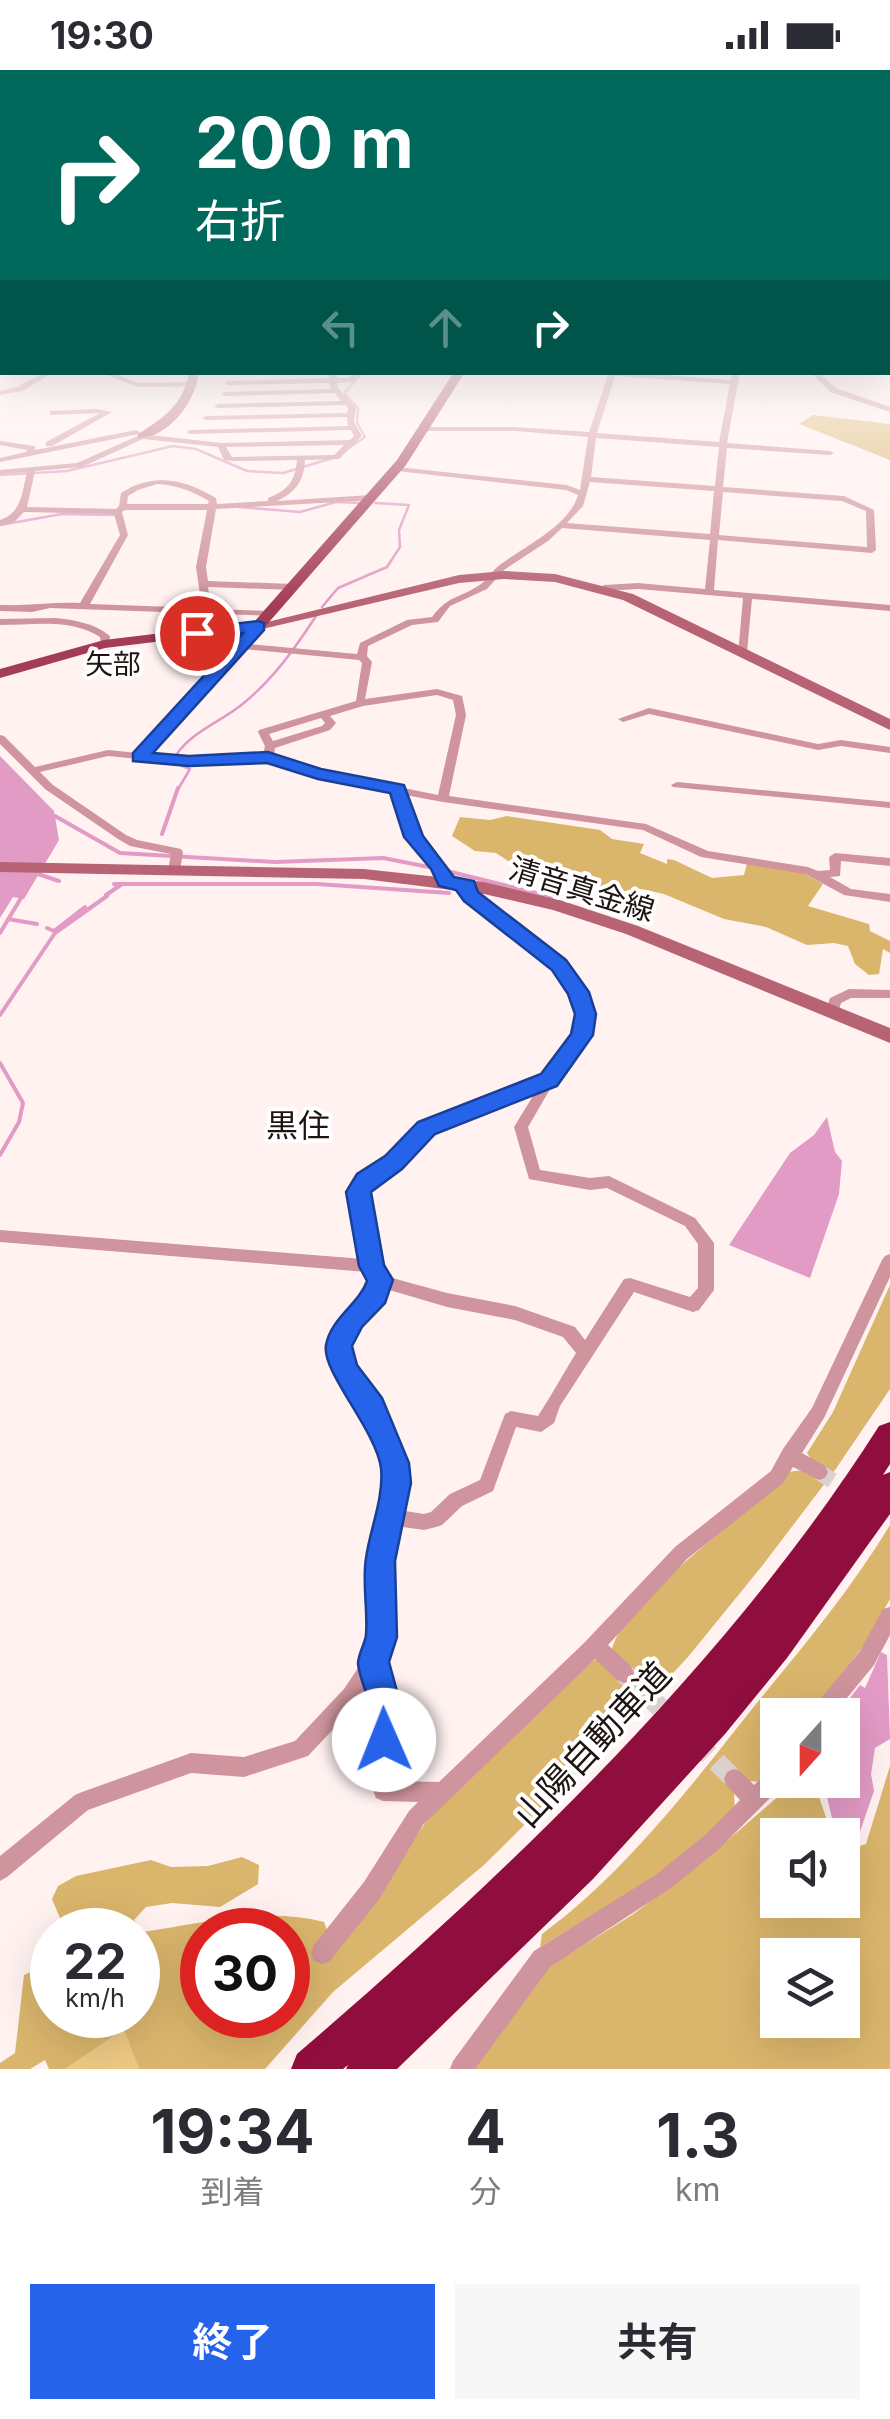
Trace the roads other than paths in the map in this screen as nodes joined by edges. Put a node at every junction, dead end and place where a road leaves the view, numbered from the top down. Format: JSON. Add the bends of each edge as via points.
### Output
{"nodes":[{"id":1,"x":96,"y":419,"type":"edge"},
{"id":2,"x":205,"y":419,"type":"edge"},
{"id":3,"x":351,"y":419,"type":"edge"},
{"id":4,"x":430,"y":419,"type":"edge"},
{"id":5,"x":597,"y":419,"type":"edge"},
{"id":6,"x":727,"y":419,"type":"edge"},
{"id":7,"x":168,"y":420,"type":"joint"},
{"id":8,"x":352,"y":428,"type":"junction"},
{"id":9,"x":425,"y":428,"type":"junction"},
{"id":10,"x":273,"y":430,"type":"junction"},
{"id":11,"x":190,"y":432,"type":"junction"},
{"id":12,"x":592,"y":435,"type":"junction"},
{"id":13,"x":142,"y":436,"type":"junction"},
{"id":14,"x":175,"y":441,"type":"junction"},
{"id":15,"x":353,"y":442,"type":"junction"},
{"id":16,"x":0,"y":443,"type":"edge"},
{"id":17,"x":272,"y":444,"type":"junction"},
{"id":18,"x":723,"y":444,"type":"junction"},
{"id":19,"x":220,"y":445,"type":"junction"},
{"id":20,"x":30,"y":452,"type":"junction"},
{"id":21,"x":830,"y":453,"type":"dead end"},
{"id":22,"x":300,"y":458,"type":"junction"},
{"id":23,"x":0,"y":460,"type":"edge"},
{"id":24,"x":397,"y":469,"type":"junction"},
{"id":25,"x":0,"y":472,"type":"edge"},
{"id":26,"x":32,"y":474,"type":"junction"},
{"id":27,"x":587,"y":479,"type":"junction"},
{"id":28,"x":720,"y":489,"type":"junction"},
{"id":29,"x":583,"y":494,"type":"junction"},
{"id":30,"x":371,"y":498,"type":"junction"},
{"id":31,"x":267,"y":504,"type":"junction"},
{"id":32,"x":212,"y":508,"type":"junction"},
{"id":33,"x":22,"y":509,"type":"junction"},
{"id":34,"x":120,"y":512,"type":"junction"},
{"id":35,"x":0,"y":523,"type":"edge"},
{"id":36,"x":562,"y":525,"type":"junction"},
{"id":37,"x":715,"y":538,"type":"junction"},
{"id":38,"x":492,"y":576,"type":"junction"},
{"id":39,"x":204,"y":584,"type":"junction"},
{"id":40,"x":293,"y":587,"type":"junction"},
{"id":41,"x":604,"y":588,"type":"junction"},
{"id":42,"x":709,"y":592,"type":"junction"},
{"id":43,"x":748,"y":596,"type":"junction"},
{"id":44,"x":83,"y":607,"type":"junction"},
{"id":45,"x":0,"y":608,"type":"edge"},
{"id":46,"x":890,"y":608,"type":"edge"},
{"id":47,"x":24,"y":610,"type":"junction"},
{"id":48,"x":207,"y":612,"type":"junction"},
{"id":49,"x":271,"y":614,"type":"junction"},
{"id":50,"x":6,"y":622,"type":"edge"},
{"id":51,"x":258,"y":626,"type":"junction"},
{"id":52,"x":104,"y":644,"type":"junction"},
{"id":53,"x":242,"y":646,"type":"junction"},
{"id":54,"x":742,"y":652,"type":"junction"},
{"id":55,"x":362,"y":657,"type":"junction"},
{"id":56,"x":0,"y":674,"type":"edge"},
{"id":57,"x":362,"y":703,"type":"junction"},
{"id":58,"x":622,"y":719,"type":"dead end"},
{"id":59,"x":890,"y":725,"type":"edge"},
{"id":60,"x":0,"y":738,"type":"edge"},
{"id":61,"x":890,"y":750,"type":"edge"},
{"id":62,"x":269,"y":752,"type":"junction"},
{"id":63,"x":140,"y":757,"type":"junction"},
{"id":64,"x":34,"y":770,"type":"junction"},
{"id":65,"x":677,"y":785,"type":"dead end"},
{"id":66,"x":398,"y":789,"type":"junction"},
{"id":67,"x":444,"y":799,"type":"junction"},
{"id":68,"x":890,"y":805,"type":"edge"},
{"id":69,"x":176,"y":862,"type":"junction"},
{"id":70,"x":890,"y":862,"type":"edge"},
{"id":71,"x":0,"y":867,"type":"edge"},
{"id":72,"x":443,"y":874,"type":"junction"},
{"id":73,"x":818,"y":875,"type":"junction"},
{"id":74,"x":467,"y":885,"type":"junction"},
{"id":75,"x":890,"y":898,"type":"edge"},
{"id":76,"x":890,"y":994,"type":"edge"},
{"id":77,"x":832,"y":1013,"type":"junction"},
{"id":78,"x":890,"y":1036,"type":"edge"},
{"id":79,"x":549,"y":1080,"type":"junction"},
{"id":80,"x":0,"y":1236,"type":"edge"},
{"id":81,"x":890,"y":1260,"type":"edge"},
{"id":82,"x":376,"y":1274,"type":"junction"},
{"id":83,"x":586,"y":1353,"type":"junction"},
{"id":84,"x":890,"y":1436,"type":"edge"},
{"id":85,"x":789,"y":1455,"type":"junction"},
{"id":86,"x":819,"y":1472,"type":"tunnel mouth"},
{"id":87,"x":890,"y":1487,"type":"edge"},
{"id":88,"x":388,"y":1516,"type":"junction"},
{"id":89,"x":890,"y":1616,"type":"edge"},
{"id":90,"x":595,"y":1646,"type":"junction"},
{"id":91,"x":374,"y":1662,"type":"junction"},
{"id":92,"x":624,"y":1673,"type":"tunnel mouth"},
{"id":93,"x":834,"y":1698,"type":"edge"},
{"id":94,"x":734,"y":1778,"type":"tunnel mouth"},
{"id":95,"x":441,"y":1792,"type":"junction"},
{"id":96,"x":760,"y":1796,"type":"edge"},
{"id":97,"x":755,"y":1801,"type":"junction"},
{"id":98,"x":0,"y":1870,"type":"edge"},
{"id":99,"x":322,"y":1953,"type":"dead end"},
{"id":100,"x":332,"y":2062,"type":"edge"},
{"id":101,"x":461,"y":2069,"type":"edge"}],
"edges":[{"from":1,"to":20,"type":"street"},
{"from":2,"to":11,"type":"street"},
{"from":3,"to":8,"type":"street"},
{"from":4,"to":9,"type":"main road"},
{"from":5,"to":12,"type":"street"},
{"from":6,"to":18,"type":"street"},
{"from":7,"to":13,"type":"street"},
{"from":7,"to":20,"type":"street","via":[[124,436]]},
{"from":8,"to":10,"type":"street"},
{"from":8,"to":15,"type":"street","via":[[358,436]]},
{"from":9,"to":12,"type":"street"},
{"from":9,"to":24,"type":"main road"},
{"from":10,"to":11,"type":"street"},
{"from":10,"to":17,"type":"street"},
{"from":11,"to":14,"type":"street"},
{"from":12,"to":18,"type":"street"},
{"from":12,"to":27,"type":"street"},
{"from":13,"to":14,"type":"street"},
{"from":13,"to":26,"type":"street","via":[[88,462]]},
{"from":14,"to":19,"type":"street"},
{"from":15,"to":17,"type":"street"},
{"from":15,"to":22,"type":"street","via":[[336,457]]},
{"from":16,"to":20,"type":"street"},
{"from":17,"to":19,"type":"street"},
{"from":18,"to":21,"type":"street"},
{"from":18,"to":28,"type":"street"},
{"from":19,"to":22,"type":"street","via":[[232,459]]},
{"from":20,"to":23,"type":"street"},
{"from":22,"to":31,"type":"street","via":[[292,492]]},
{"from":24,"to":29,"type":"street"},
{"from":24,"to":30,"type":"main road"},
{"from":25,"to":26,"type":"street"},
{"from":26,"to":33,"type":"street"},
{"from":27,"to":28,"type":"street"},
{"from":27,"to":29,"type":"street"},
{"from":28,"to":37,"type":"street"},
{"from":28,"to":37,"type":"street","via":[[868,507],[872,550]]},
{"from":29,"to":36,"type":"street"},
{"from":30,"to":31,"type":"street"},
{"from":30,"to":40,"type":"main road"},
{"from":31,"to":32,"type":"street"},
{"from":32,"to":34,"type":"street"},
{"from":32,"to":34,"type":"street","via":[[207,495],[168,482],[129,490]]},
{"from":32,"to":39,"type":"street"},
{"from":33,"to":34,"type":"street"},
{"from":33,"to":35,"type":"street"},
{"from":34,"to":44,"type":"street","via":[[124,535]]},
{"from":36,"to":37,"type":"street"},
{"from":36,"to":38,"type":"street"},
{"from":37,"to":42,"type":"street"},
{"from":38,"to":41,"type":"street"},
{"from":38,"to":51,"type":"street"},
{"from":38,"to":55,"type":"street","via":[[435,620],[410,622],[364,645]]},
{"from":39,"to":40,"type":"street"},
{"from":39,"to":48,"type":"street"},
{"from":40,"to":49,"type":"main road"},
{"from":41,"to":42,"type":"street"},
{"from":41,"to":54,"type":"street"},
{"from":42,"to":43,"type":"street"},
{"from":43,"to":46,"type":"street"},
{"from":43,"to":54,"type":"street"},
{"from":44,"to":47,"type":"street"},
{"from":44,"to":48,"type":"street"},
{"from":45,"to":47,"type":"street"},
{"from":47,"to":50,"type":"street"},
{"from":48,"to":49,"type":"street"},
{"from":49,"to":51,"type":"main road"},
{"from":50,"to":52,"type":"street","via":[[90,626]]},
{"from":51,"to":52,"type":"main road"},
{"from":51,"to":53,"type":"street"},
{"from":52,"to":56,"type":"main road"},
{"from":53,"to":55,"type":"street"},
{"from":53,"to":63,"type":"street"},
{"from":54,"to":59,"type":"street"},
{"from":55,"to":57,"type":"street"},
{"from":57,"to":62,"type":"street","via":[[322,714],[331,723],[326,728]]},
{"from":57,"to":67,"type":"street","via":[[437,692],[458,698],[461,714]]},
{"from":58,"to":61,"type":"street","via":[[649,711],[818,747]]},
{"from":60,"to":64,"type":"street"},
{"from":62,"to":63,"type":"street"},
{"from":62,"to":66,"type":"street","via":[[318,774]]},
{"from":63,"to":64,"type":"street","via":[[94,754]]},
{"from":64,"to":69,"type":"street","via":[[49,788],[122,837]]},
{"from":65,"to":68,"type":"street"},
{"from":66,"to":67,"type":"street"},
{"from":66,"to":72,"type":"street","via":[[414,837]]},
{"from":67,"to":73,"type":"street","via":[[646,827],[704,854]]},
{"from":69,"to":71,"type":"street","name":"清音真金線"},
{"from":69,"to":72,"type":"street","name":"清音真金線"},
{"from":70,"to":73,"type":"street","via":[[835,857],[836,874]]},
{"from":72,"to":74,"type":"street","name":"清音真金線"},
{"from":73,"to":75,"type":"street","via":[[848,892]]},
{"from":74,"to":77,"type":"street","name":"清音真金線","via":[[621,926]]},
{"from":74,"to":79,"type":"street","via":[[471,897],[559,965],[578,992],[586,1014],[582,1035]]},
{"from":76,"to":77,"type":"street","via":[[849,993],[835,1001]]},
{"from":77,"to":78,"type":"street","name":"清音真金線"},
{"from":79,"to":82,"type":"street","via":[[426,1128],[366,1181],[358,1202]]},
{"from":79,"to":83,"type":"street","via":[[521,1126],[534,1175],[609,1182],[690,1222],[706,1242],[701,1299],[682,1304],[630,1284]]},
{"from":80,"to":82,"type":"street"},
{"from":81,"to":85,"type":"street","via":[[818,1413]]},
{"from":82,"to":83,"type":"street","via":[[570,1332]]},
{"from":82,"to":88,"type":"street","via":[[376,1295],[339,1346],[352,1384],[372,1407],[390,1446],[396,1483]]},
{"from":83,"to":88,"type":"street","via":[[548,1418],[540,1424],[511,1419],[488,1485],[436,1519]]},
{"from":84,"to":100,"type":"highway","name":"山陽自動車道","via":[[780,1590],[650,1745]]},
{"from":85,"to":86,"type":"street"},
{"from":85,"to":90,"type":"street","via":[[777,1477],[681,1554]]},
{"from":87,"to":100,"type":"highway","name":"山陽自動車道","via":[[804,1608],[672,1767],[526,1920]]},
{"from":88,"to":91,"type":"street","via":[[380,1561],[382,1637]]},
{"from":89,"to":93,"type":"street"},
{"from":90,"to":92,"type":"street"},
{"from":90,"to":95,"type":"street"},
{"from":91,"to":95,"type":"street","via":[[389,1724],[381,1754],[383,1792]]},
{"from":91,"to":98,"type":"street","via":[[301,1748],[244,1767],[192,1763],[82,1802]]},
{"from":94,"to":97,"type":"street"},
{"from":95,"to":99,"type":"street"},
{"from":96,"to":97,"type":"street"},
{"from":97,"to":101,"type":"street","via":[[664,1881],[542,1959]]}]}
